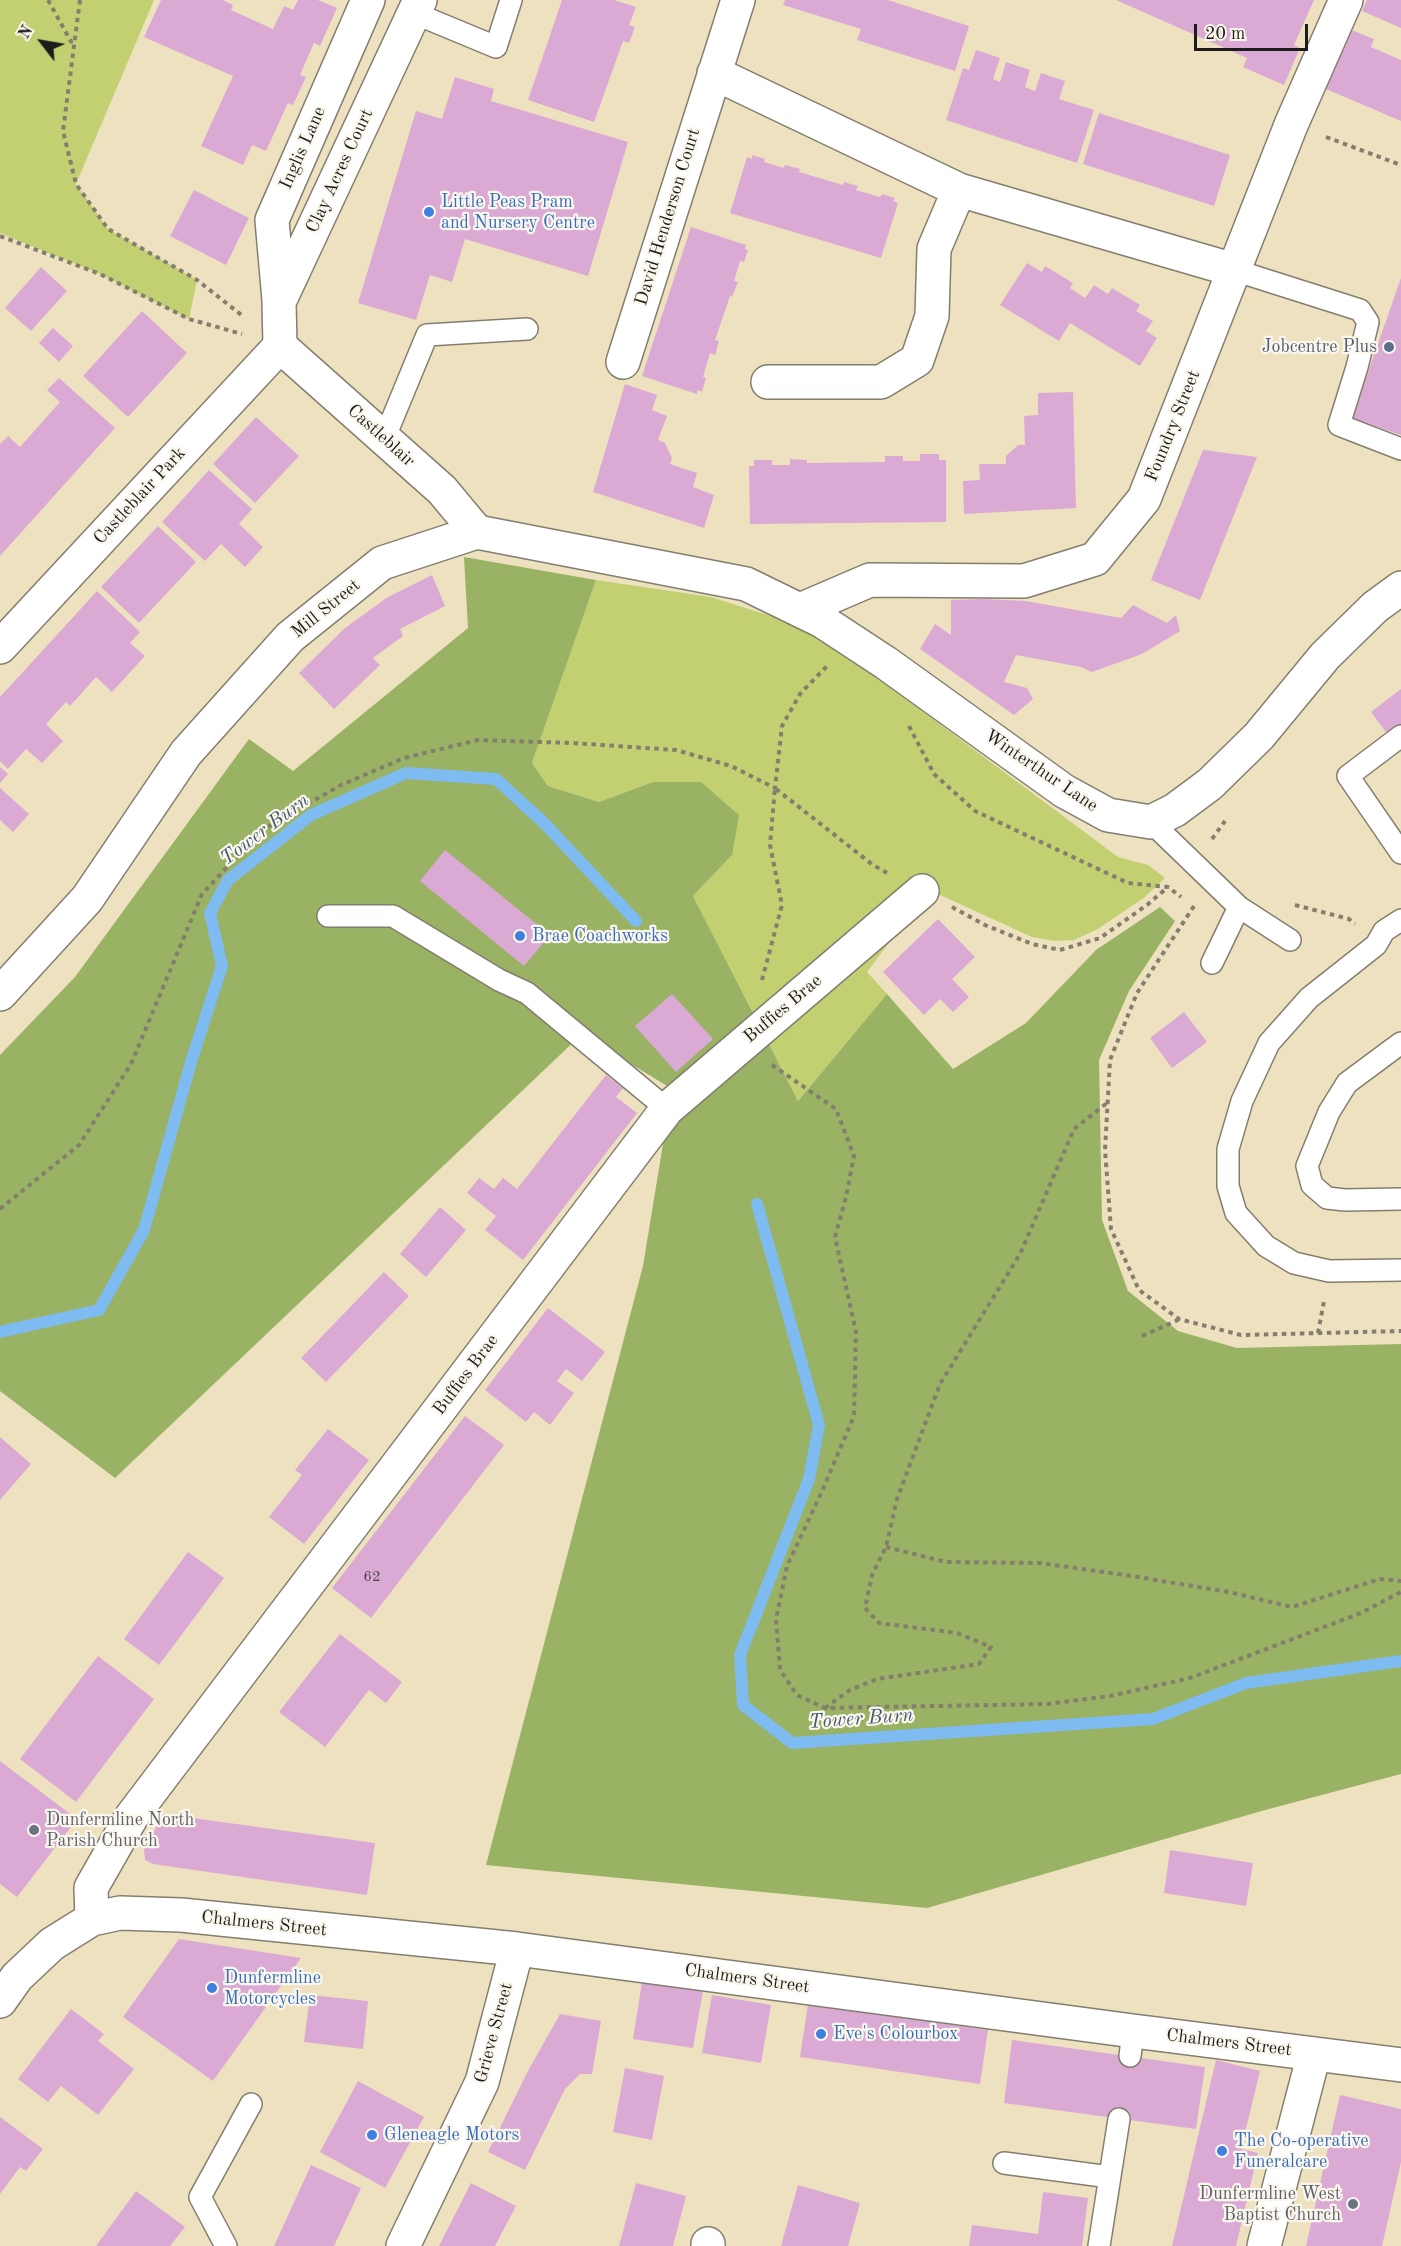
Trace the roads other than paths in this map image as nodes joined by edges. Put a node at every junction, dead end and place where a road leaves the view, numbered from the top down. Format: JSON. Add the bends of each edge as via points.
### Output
{"nodes":[{"id":1,"x":367,"y":0,"type":"edge"},
{"id":2,"x":511,"y":0,"type":"edge"},
{"id":3,"x":738,"y":0,"type":"edge"},
{"id":4,"x":1346,"y":0,"type":"edge"},
{"id":5,"x":417,"y":7,"type":"edge"},
{"id":6,"x":714,"y":73,"type":"junction"},
{"id":7,"x":959,"y":190,"type":"junction"},
{"id":8,"x":1234,"y":270,"type":"junction"},
{"id":9,"x":279,"y":302,"type":"junction"},
{"id":10,"x":527,"y":329,"type":"dead end"},
{"id":11,"x":280,"y":346,"type":"junction"},
{"id":12,"x":623,"y":362,"type":"dead end"},
{"id":13,"x":768,"y":382,"type":"dead end"},
{"id":14,"x":384,"y":439,"type":"junction"},
{"id":15,"x":1401,"y":449,"type":"edge"},
{"id":16,"x":477,"y":532,"type":"junction"},
{"id":17,"x":1401,"y":588,"type":"edge"},
{"id":18,"x":800,"y":610,"type":"junction"},
{"id":19,"x":0,"y":647,"type":"edge"},
{"id":20,"x":1401,"y":736,"type":"edge"},
{"id":21,"x":1151,"y":822,"type":"junction"},
{"id":22,"x":1401,"y":853,"type":"edge"},
{"id":23,"x":922,"y":891,"type":"road end"},
{"id":24,"x":1239,"y":907,"type":"junction"},
{"id":25,"x":328,"y":916,"type":"dead end"},
{"id":26,"x":1401,"y":920,"type":"edge"},
{"id":27,"x":1290,"y":940,"type":"dead end"},
{"id":28,"x":1212,"y":963,"type":"dead end"},
{"id":29,"x":0,"y":994,"type":"edge"},
{"id":30,"x":1401,"y":1043,"type":"edge"},
{"id":31,"x":667,"y":1109,"type":"junction"},
{"id":32,"x":1401,"y":1199,"type":"edge"},
{"id":33,"x":1401,"y":1270,"type":"edge"},
{"id":34,"x":92,"y":1919,"type":"junction"},
{"id":35,"x":517,"y":1948,"type":"junction"},
{"id":36,"x":6,"y":1981,"type":"edge"},
{"id":37,"x":1314,"y":2054,"type":"junction"},
{"id":38,"x":1401,"y":2065,"type":"edge"},
{"id":39,"x":251,"y":2104,"type":"dead end"},
{"id":40,"x":1119,"y":2119,"type":"dead end"},
{"id":41,"x":1004,"y":2163,"type":"dead end"},
{"id":42,"x":1110,"y":2177,"type":"junction"},
{"id":43,"x":226,"y":2246,"type":"edge"},
{"id":44,"x":403,"y":2246,"type":"edge"},
{"id":45,"x":1099,"y":2246,"type":"edge"},
{"id":46,"x":1264,"y":2246,"type":"edge"}],
"edges":[{"from":1,"to":9,"type":"street","name":"Inglis Lane","via":[[272,220]]},
{"from":2,"to":5,"type":"lane","via":[[496,47]]},
{"from":3,"to":6,"type":"street","name":"David Henderson Court"},
{"from":4,"to":8,"type":"street","name":"Foundry Street"},
{"from":5,"to":9,"type":"street","name":"Clay Acres Court"},
{"from":6,"to":7,"type":"street"},
{"from":6,"to":12,"type":"street","name":"David Henderson Court"},
{"from":7,"to":8,"type":"street"},
{"from":7,"to":13,"type":"street","via":[[934,249],[932,316],[917,360],[881,382]]},
{"from":8,"to":15,"type":"lane","via":[[1360,310],[1368,322],[1339,425]]},
{"from":8,"to":18,"type":"street","name":"Foundry Street","via":[[1144,499],[1095,559],[1024,581],[870,580]]},
{"from":9,"to":11,"type":"street","name":"Clay Acres Court"},
{"from":10,"to":14,"type":"lane","via":[[427,335]]},
{"from":11,"to":14,"type":"street","name":"Castleblair"},
{"from":11,"to":19,"type":"street","name":"Castleblair Park"},
{"from":14,"to":16,"type":"street","name":"Castleblair","via":[[442,490]]},
{"from":16,"to":18,"type":"street","name":"Mill Street","via":[[746,584]]},
{"from":16,"to":29,"type":"street","name":"Mill Street","via":[[381,563],[290,637],[186,753],[87,899]]},
{"from":17,"to":21,"type":"street","via":[[1375,607],[1325,656],[1259,736],[1210,784]]},
{"from":18,"to":21,"type":"street","name":"Winterthur Lane","via":[[851,640],[1064,791],[1108,815]]},
{"from":20,"to":22,"type":"lane","via":[[1348,776]]},
{"from":21,"to":24,"type":"lane"},
{"from":23,"to":31,"type":"street","name":"Buffies Brae"},
{"from":24,"to":27,"type":"lane"},
{"from":24,"to":28,"type":"lane"},
{"from":25,"to":31,"type":"lane","via":[[393,916],[499,981],[527,993]]},
{"from":26,"to":33,"type":"lane","via":[[1384,931],[1377,945],[1309,998],[1269,1043],[1242,1101],[1228,1149],[1228,1186],[1236,1213],[1266,1246],[1294,1263],[1329,1271]]},
{"from":30,"to":32,"type":"lane","via":[[1347,1083],[1329,1112],[1306,1166],[1312,1185],[1327,1198]]},
{"from":31,"to":34,"type":"street","name":"Buffies Brae","via":[[132,1816],[91,1888]]},
{"from":34,"to":35,"type":"street","name":"Chalmers Street","via":[[120,1913],[182,1916]]},
{"from":34,"to":36,"type":"street","via":[[52,1944]]},
{"from":35,"to":37,"type":"street","name":"Chalmers Street","via":[[1131,2044]]},
{"from":35,"to":44,"type":"street","name":"Grieve Street","via":[[482,2082]]},
{"from":37,"to":38,"type":"street","name":"Chalmers Street"},
{"from":37,"to":46,"type":"street"},
{"from":39,"to":43,"type":"lane","via":[[200,2197]]},
{"from":40,"to":42,"type":"lane"},
{"from":41,"to":42,"type":"lane"},
{"from":42,"to":45,"type":"lane"}]}
